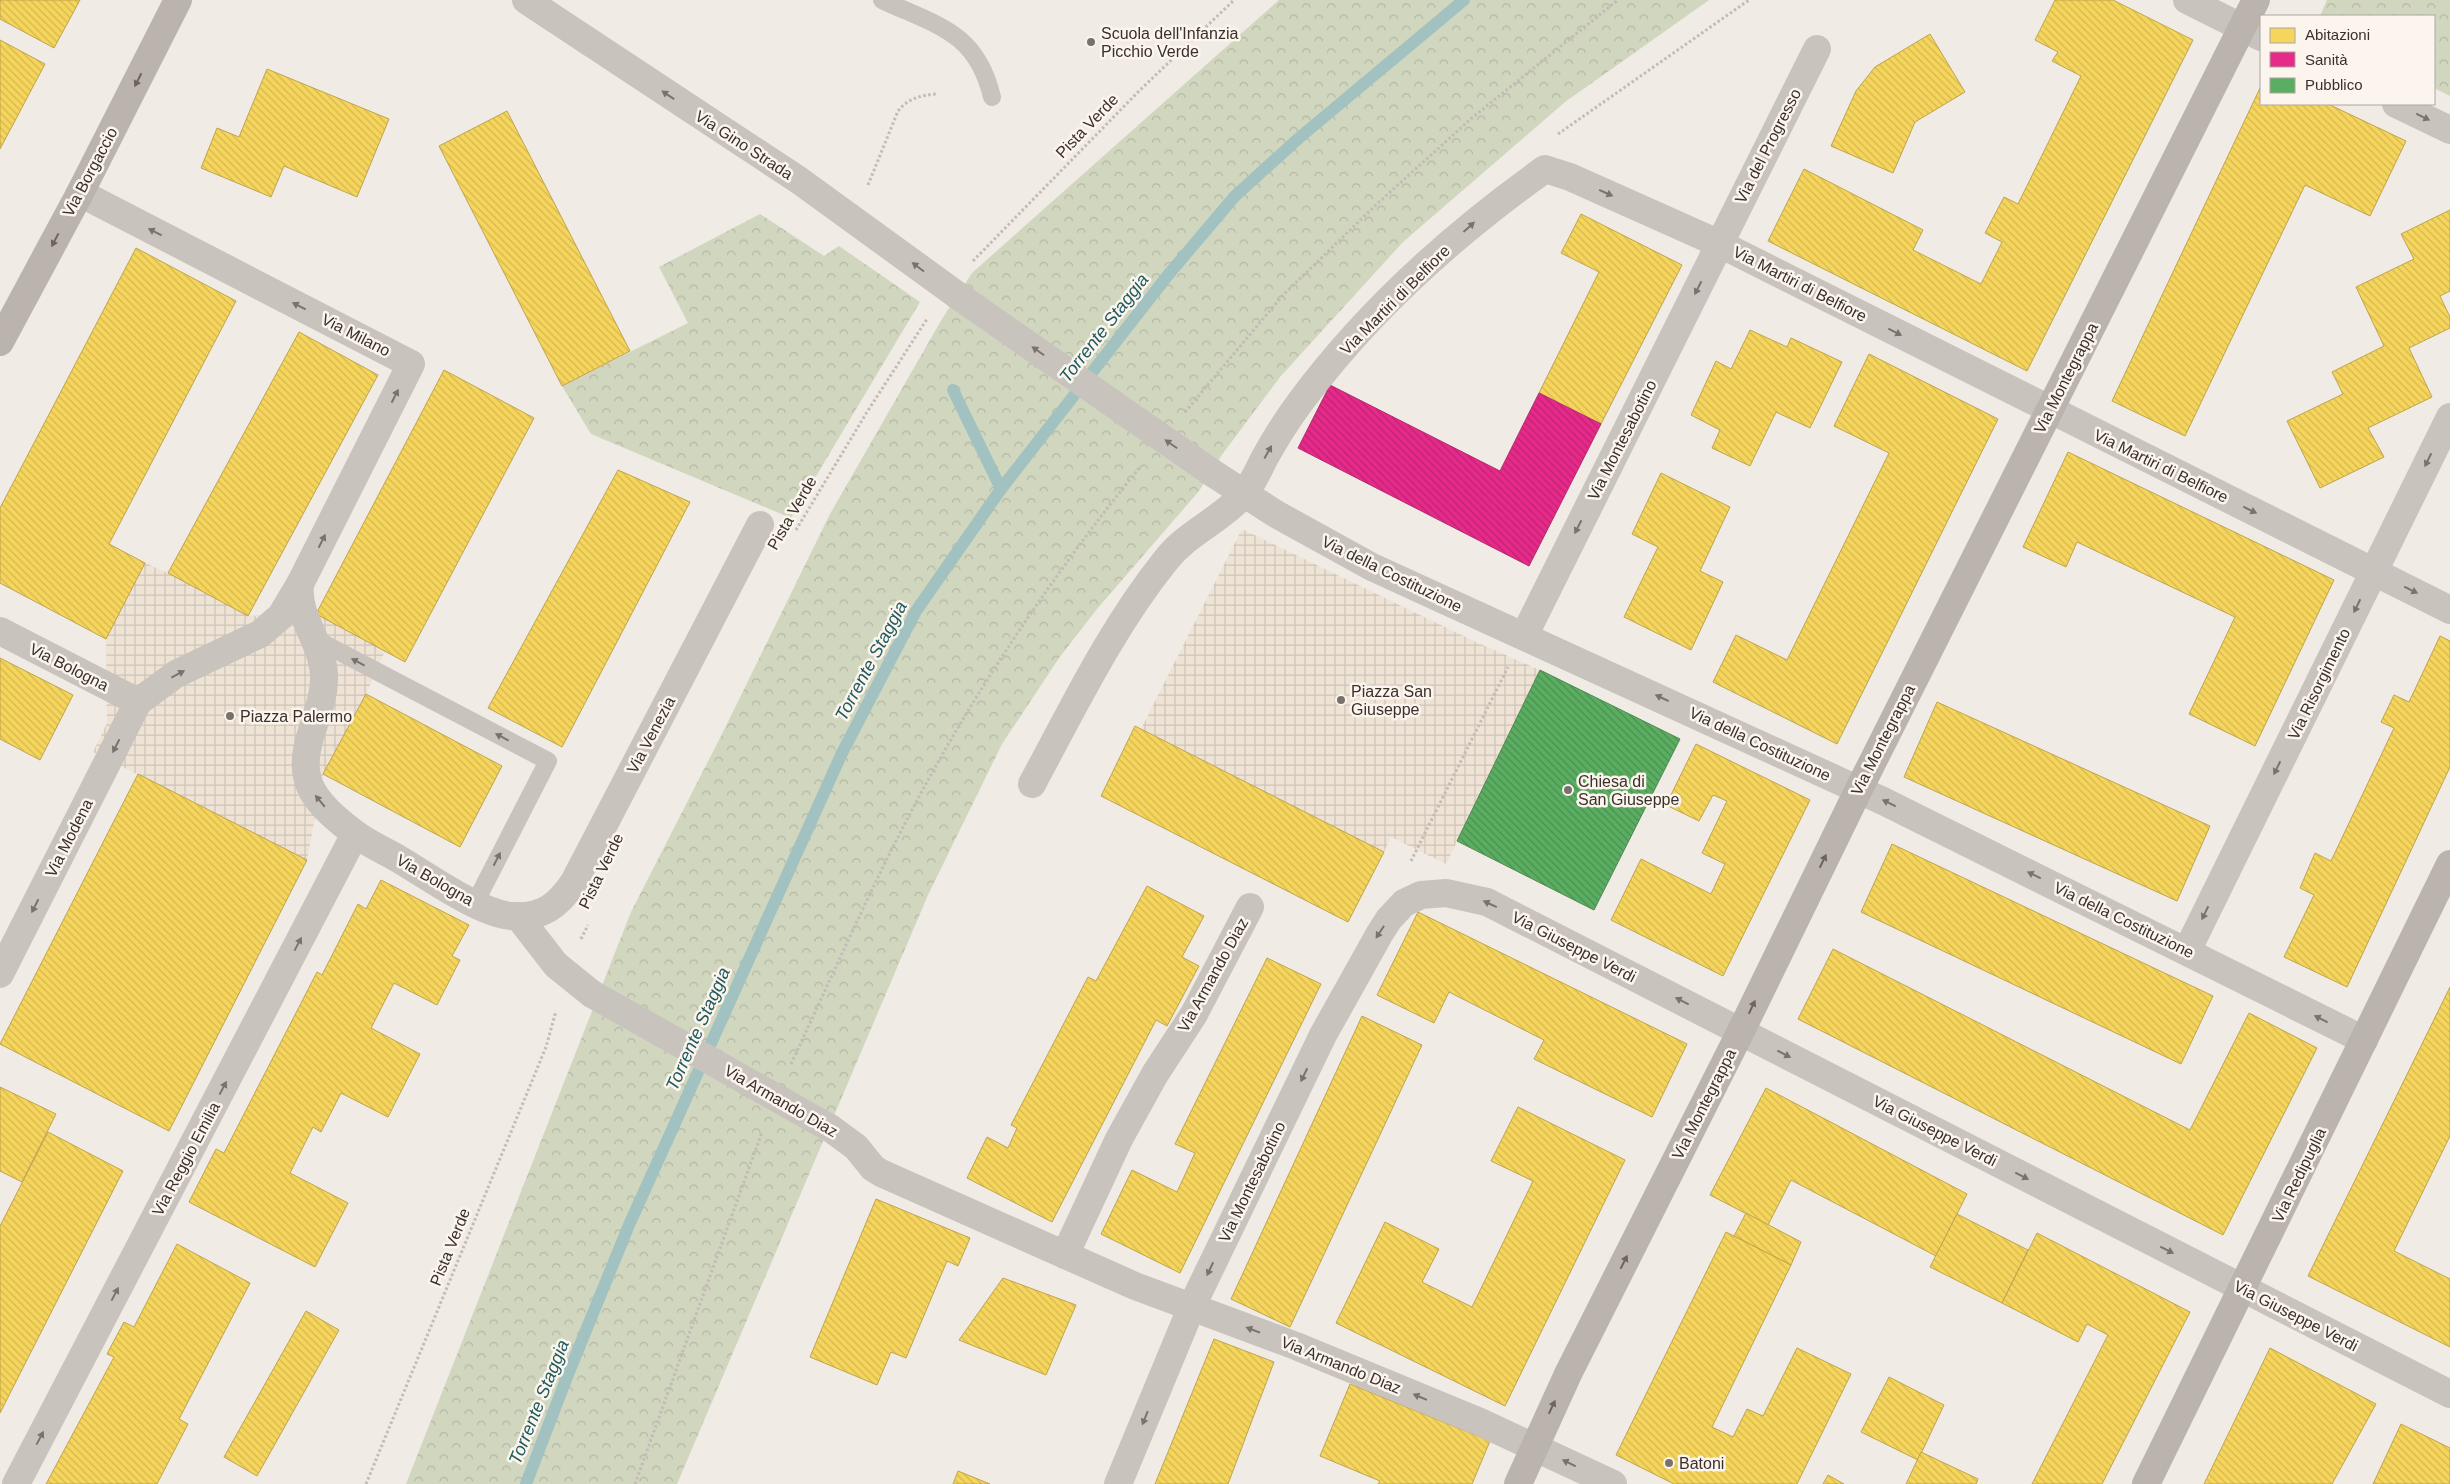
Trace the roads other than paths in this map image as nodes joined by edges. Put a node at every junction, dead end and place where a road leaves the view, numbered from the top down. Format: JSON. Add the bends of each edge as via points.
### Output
{"nodes":[{"id":1,"x":178,"y":0,"type":"edge"},
{"id":2,"x":187,"y":0,"type":"edge"},
{"id":3,"x":526,"y":0,"type":"edge"},
{"id":4,"x":882,"y":0,"type":"edge"},
{"id":5,"x":2187,"y":0,"type":"edge"},
{"id":6,"x":2256,"y":0,"type":"edge"},
{"id":7,"x":2252,"y":32,"type":"edge"},
{"id":8,"x":161,"y":37,"type":"junction"},
{"id":9,"x":1817,"y":49,"type":"dead end"},
{"id":10,"x":992,"y":97,"type":"dead end"},
{"id":11,"x":2398,"y":105,"type":"edge"},
{"id":12,"x":2450,"y":130,"type":"edge"},
{"id":13,"x":80,"y":193,"type":"junction"},
{"id":14,"x":1720,"y":244,"type":"junction"},
{"id":15,"x":0,"y":342,"type":"edge"},
{"id":16,"x":2050,"y":410,"type":"junction"},
{"id":17,"x":2450,"y":416,"type":"edge"},
{"id":18,"x":1211,"y":472,"type":"joint"},
{"id":19,"x":1244,"y":494,"type":"junction"},
{"id":20,"x":760,"y":525,"type":"dead end"},
{"id":21,"x":2374,"y":572,"type":"junction"},
{"id":22,"x":300,"y":584,"type":"junction"},
{"id":23,"x":2450,"y":610,"type":"edge"},
{"id":24,"x":0,"y":631,"type":"edge"},
{"id":25,"x":1524,"y":636,"type":"junction"},
{"id":26,"x":315,"y":639,"type":"junction"},
{"id":27,"x":138,"y":702,"type":"junction"},
{"id":28,"x":1032,"y":784,"type":"dead end"},
{"id":29,"x":1858,"y":789,"type":"junction"},
{"id":30,"x":356,"y":834,"type":"junction"},
{"id":31,"x":2450,"y":864,"type":"edge"},
{"id":32,"x":1414,"y":897,"type":"joint"},
{"id":33,"x":474,"y":903,"type":"junction"},
{"id":34,"x":1250,"y":907,"type":"dead end"},
{"id":35,"x":518,"y":916,"type":"junction"},
{"id":36,"x":2186,"y":951,"type":"junction"},
{"id":37,"x":0,"y":974,"type":"edge"},
{"id":38,"x":1741,"y":1032,"type":"junction"},
{"id":39,"x":2364,"y":1040,"type":"junction"},
{"id":40,"x":1065,"y":1255,"type":"junction"},
{"id":41,"x":2243,"y":1289,"type":"junction"},
{"id":42,"x":1192,"y":1306,"type":"junction"},
{"id":43,"x":2450,"y":1394,"type":"edge"},
{"id":44,"x":1534,"y":1446,"type":"junction"},
{"id":45,"x":11,"y":1479,"type":"edge"},
{"id":46,"x":1118,"y":1484,"type":"edge"},
{"id":47,"x":1518,"y":1484,"type":"edge"},
{"id":48,"x":1612,"y":1484,"type":"edge"},
{"id":49,"x":2146,"y":1484,"type":"edge"}],
"edges":[{"from":1,"to":8,"type":"main road","name":"Via Borgaccio"},
{"from":2,"to":8,"type":"main road"},
{"from":18,"to":3,"type":"street","name":"Via Gino Strada","one_way":true,"bridge":true,"via":[[854,219]]},
{"from":4,"to":10,"type":"lane","via":[[968,45],[981,66]]},
{"from":5,"to":7,"type":"street"},
{"from":6,"to":7,"type":"main road","name":"Via Montegrappa"},
{"from":7,"to":16,"type":"main road","name":"Via Montegrappa"},
{"from":8,"to":13,"type":"main road","name":"Via Borgaccio","one_way":true},
{"from":9,"to":14,"type":"street","name":"Via del Progresso"},
{"from":11,"to":12,"type":"street","one_way":true},
{"from":13,"to":15,"type":"main road","name":"Via Borgaccio","one_way":true},
{"from":22,"to":13,"type":"street","name":"Via Milano","one_way":true,"via":[[412,364]]},
{"from":14,"to":16,"type":"street","name":"Via Martiri di Belfiore","one_way":true},
{"from":19,"to":14,"type":"street","name":"Via Martiri di Belfiore","one_way":true,"via":[[1301,401],[1367,325],[1477,220],[1545,169]]},
{"from":14,"to":25,"type":"street","name":"Via Montesabotino","one_way":true},
{"from":16,"to":21,"type":"street","name":"Via Martiri di Belfiore","one_way":true},
{"from":16,"to":29,"type":"main road","name":"Via Montegrappa"},
{"from":17,"to":21,"type":"street","name":"Via Risorgimento","one_way":true},
{"from":18,"to":19,"type":"street","name":"Via della Costituzione"},
{"from":19,"to":25,"type":"street","name":"Via della Costituzione","via":[[1364,562]]},
{"from":19,"to":28,"type":"street","via":[[1192,533],[1166,560],[1099,663]]},
{"from":20,"to":35,"type":"street","name":"Via Venezia","via":[[574,882],[552,908]]},
{"from":21,"to":23,"type":"street","name":"Via Martiri di Belfiore","one_way":true},
{"from":21,"to":36,"type":"street","name":"Via Risorgimento","one_way":true},
{"from":22,"to":26,"type":"street","via":[[301,606]]},
{"from":27,"to":22,"type":"street","one_way":true,"via":[[176,674],[260,634],[281,616]]},
{"from":24,"to":27,"type":"street","name":"Via Bologna"},
{"from":29,"to":25,"type":"street","name":"Via della Costituzione","one_way":true},
{"from":30,"to":26,"type":"street","one_way":true,"via":[[315,795],[307,774],[307,749],[324,687]]},
{"from":33,"to":26,"type":"lane","one_way":true,"via":[[548,762]]},
{"from":27,"to":37,"type":"street","name":"Via Modena","one_way":true},
{"from":36,"to":29,"type":"street","name":"Via della Costituzione","one_way":true},
{"from":38,"to":29,"type":"main road","name":"Via Montegrappa","one_way":true},
{"from":30,"to":33,"type":"street","name":"Via Bologna"},
{"from":45,"to":30,"type":"street","name":"Via Reggio Emilia","one_way":true},
{"from":31,"to":39,"type":"main road","name":"Via Redipuglia"},
{"from":38,"to":32,"type":"street","name":"Via Giuseppe Verdi","one_way":true,"via":[[1487,902],[1446,892]]},
{"from":32,"to":42,"type":"street","name":"Via Montesabotino","one_way":true,"via":[[1389,919],[1347,991]]},
{"from":33,"to":35,"type":"street","name":"Via Bologna","via":[[502,914]]},
{"from":34,"to":40,"type":"street","name":"Via Armando Diaz","via":[[1194,1014],[1155,1074],[1119,1139]]},
{"from":35,"to":40,"type":"street","name":"Via Armando Diaz","bridge":true,"via":[[565,974],[592,994],[830,1128],[856,1147],[880,1173]]},
{"from":39,"to":36,"type":"street","name":"Via della Costituzione","one_way":true},
{"from":38,"to":41,"type":"street","name":"Via Giuseppe Verdi","one_way":true},
{"from":44,"to":38,"type":"main road","name":"Via Montegrappa","one_way":true},
{"from":39,"to":41,"type":"main road","name":"Via Redipuglia"},
{"from":40,"to":42,"type":"street","name":"Via Armando Diaz","via":[[1155,1294]]},
{"from":41,"to":43,"type":"street","name":"Via Giuseppe Verdi"},
{"from":41,"to":49,"type":"main road","name":"Via Redipuglia"},
{"from":44,"to":42,"type":"street","name":"Via Armando Diaz","one_way":true},
{"from":42,"to":46,"type":"street","name":"Via Montesabotino","one_way":true},
{"from":44,"to":47,"type":"main road","name":"Via Montegrappa"},
{"from":48,"to":44,"type":"street","name":"Via Armando Diaz","one_way":true}]}
